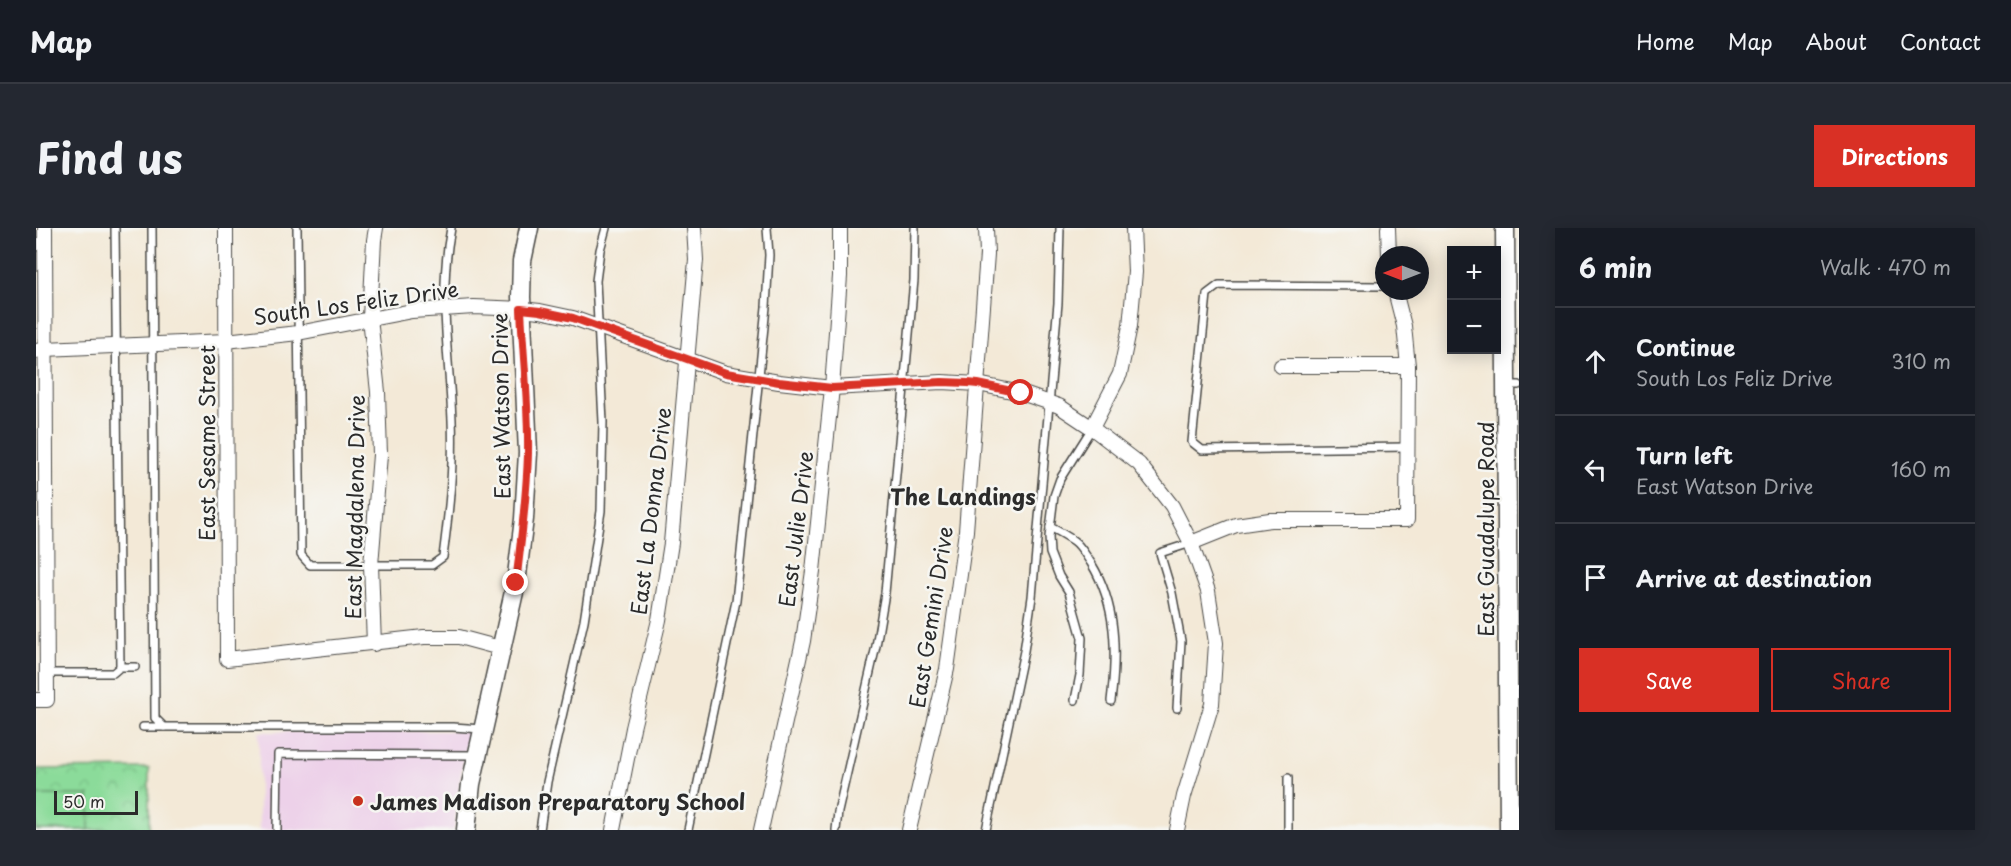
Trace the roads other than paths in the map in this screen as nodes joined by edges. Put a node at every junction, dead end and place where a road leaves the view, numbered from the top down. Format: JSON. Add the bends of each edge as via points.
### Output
{"nodes":[{"id":1,"x":45,"y":228,"type":"edge"},
{"id":2,"x":115,"y":228,"type":"edge"},
{"id":3,"x":152,"y":228,"type":"edge"},
{"id":4,"x":226,"y":228,"type":"edge"},
{"id":5,"x":297,"y":228,"type":"edge"},
{"id":6,"x":376,"y":228,"type":"edge"},
{"id":7,"x":451,"y":228,"type":"edge"},
{"id":8,"x":529,"y":228,"type":"edge"},
{"id":9,"x":606,"y":228,"type":"edge"},
{"id":10,"x":694,"y":228,"type":"edge"},
{"id":11,"x":767,"y":228,"type":"edge"},
{"id":12,"x":840,"y":228,"type":"edge"},
{"id":13,"x":915,"y":228,"type":"edge"},
{"id":14,"x":986,"y":228,"type":"edge"},
{"id":15,"x":1060,"y":228,"type":"edge"},
{"id":16,"x":1133,"y":228,"type":"edge"},
{"id":17,"x":1388,"y":228,"type":"edge"},
{"id":18,"x":1505,"y":228,"type":"edge"},
{"id":19,"x":1389,"y":246,"type":"edge"},
{"id":20,"x":1375,"y":286,"type":"edge"},
{"id":21,"x":1397,"y":300,"type":"edge"},
{"id":22,"x":443,"y":309,"type":"junction"},
{"id":23,"x":521,"y":309,"type":"junction"},
{"id":24,"x":370,"y":318,"type":"junction"},
{"id":25,"x":597,"y":326,"type":"junction"},
{"id":26,"x":298,"y":333,"type":"junction"},
{"id":27,"x":226,"y":341,"type":"junction"},
{"id":28,"x":153,"y":344,"type":"junction"},
{"id":29,"x":117,"y":346,"type":"junction"},
{"id":30,"x":41,"y":350,"type":"edge"},
{"id":31,"x":687,"y":360,"type":"junction"},
{"id":32,"x":1281,"y":366,"type":"dead end"},
{"id":33,"x":1408,"y":366,"type":"junction"},
{"id":34,"x":758,"y":379,"type":"junction"},
{"id":35,"x":904,"y":384,"type":"junction"},
{"id":36,"x":978,"y":384,"type":"junction"},
{"id":37,"x":1513,"y":385,"type":"edge"},
{"id":38,"x":832,"y":388,"type":"junction"},
{"id":39,"x":1050,"y":403,"type":"junction"},
{"id":40,"x":1092,"y":428,"type":"junction"},
{"id":41,"x":1408,"y":447,"type":"junction"},
{"id":42,"x":1050,"y":527,"type":"junction"},
{"id":43,"x":1191,"y":543,"type":"junction"},
{"id":44,"x":371,"y":565,"type":"junction"},
{"id":45,"x":374,"y":644,"type":"junction"},
{"id":46,"x":500,"y":648,"type":"junction"},
{"id":47,"x":120,"y":667,"type":"junction"},
{"id":48,"x":135,"y":667,"type":"dead end"},
{"id":49,"x":47,"y":673,"type":"junction"},
{"id":50,"x":41,"y":700,"type":"edge"},
{"id":51,"x":1074,"y":700,"type":"dead end"},
{"id":52,"x":1111,"y":701,"type":"dead end"},
{"id":53,"x":1177,"y":708,"type":"dead end"},
{"id":54,"x":143,"y":726,"type":"dead end"},
{"id":55,"x":164,"y":727,"type":"junction"},
{"id":56,"x":482,"y":729,"type":"junction"},
{"id":57,"x":477,"y":755,"type":"junction"},
{"id":58,"x":1288,"y":778,"type":"dead end"},
{"id":59,"x":277,"y":830,"type":"edge"},
{"id":60,"x":466,"y":830,"type":"edge"},
{"id":61,"x":540,"y":830,"type":"edge"},
{"id":62,"x":613,"y":830,"type":"edge"},
{"id":63,"x":688,"y":830,"type":"edge"},
{"id":64,"x":761,"y":830,"type":"edge"},
{"id":65,"x":836,"y":830,"type":"edge"},
{"id":66,"x":909,"y":830,"type":"edge"},
{"id":67,"x":986,"y":830,"type":"edge"},
{"id":68,"x":1177,"y":830,"type":"edge"},
{"id":69,"x":1288,"y":830,"type":"edge"},
{"id":70,"x":1509,"y":830,"type":"edge"}],
"edges":[{"from":1,"to":30,"type":"street"},
{"from":2,"to":29,"type":"lane"},
{"from":3,"to":28,"type":"lane"},
{"from":4,"to":27,"type":"street","name":"East Sesame Street"},
{"from":5,"to":26,"type":"lane"},
{"from":6,"to":24,"type":"street","name":"East Magdalena Drive"},
{"from":7,"to":22,"type":"lane"},
{"from":8,"to":23,"type":"street","name":"East Watson Drive","via":[[522,261]]},
{"from":9,"to":25,"type":"lane","via":[[596,280]]},
{"from":10,"to":31,"type":"street","name":"East La Donna Drive","via":[[696,260]]},
{"from":11,"to":34,"type":"lane","via":[[766,307]]},
{"from":12,"to":38,"type":"street","name":"East Julie Drive"},
{"from":13,"to":35,"type":"lane"},
{"from":14,"to":36,"type":"street","name":"East Gemini Drive"},
{"from":15,"to":39,"type":"lane"},
{"from":16,"to":40,"type":"street","via":[[1135,272],[1130,326],[1120,374]]},
{"from":17,"to":19,"type":"street"},
{"from":18,"to":37,"type":"street","name":"East Guadalupe Road"},
{"from":20,"to":41,"type":"lane","via":[[1219,285],[1207,294],[1192,442],[1202,450]]},
{"from":21,"to":33,"type":"street"},
{"from":22,"to":23,"type":"street","name":"South Los Feliz Drive"},
{"from":22,"to":24,"type":"street","name":"South Los Feliz Drive"},
{"from":22,"to":44,"type":"lane","via":[[452,422],[443,557],[432,565]]},
{"from":23,"to":25,"type":"street","name":"South Los Feliz Drive"},
{"from":23,"to":46,"type":"street","name":"East Watson Drive","via":[[528,453],[516,583]]},
{"from":24,"to":26,"type":"street","name":"South Los Feliz Drive"},
{"from":24,"to":44,"type":"street","name":"East Magdalena Drive","via":[[380,454]]},
{"from":25,"to":31,"type":"street","name":"South Los Feliz Drive"},
{"from":25,"to":61,"type":"lane","via":[[603,422],[601,511],[584,621]]},
{"from":26,"to":27,"type":"street","name":"South Los Feliz Drive"},
{"from":26,"to":44,"type":"lane","via":[[301,555],[310,565]]},
{"from":27,"to":28,"type":"street","name":"South Los Feliz Drive"},
{"from":27,"to":45,"type":"street","name":"East Sesame Street","via":[[227,659]]},
{"from":28,"to":29,"type":"street","name":"South Los Feliz Drive"},
{"from":28,"to":55,"type":"lane","via":[[154,718]]},
{"from":29,"to":30,"type":"street","name":"South Los Feliz Drive"},
{"from":29,"to":47,"type":"lane"},
{"from":30,"to":49,"type":"street"},
{"from":31,"to":34,"type":"street","name":"South Los Feliz Drive"},
{"from":31,"to":62,"type":"street","name":"East La Donna Drive","via":[[671,543],[659,620]]},
{"from":32,"to":33,"type":"street"},
{"from":33,"to":41,"type":"street"},
{"from":34,"to":38,"type":"street","name":"South Los Feliz Drive"},
{"from":34,"to":63,"type":"lane","via":[[736,601]]},
{"from":35,"to":36,"type":"street","name":"South Los Feliz Drive"},
{"from":35,"to":38,"type":"street","name":"South Los Feliz Drive"},
{"from":35,"to":65,"type":"lane","via":[[885,593]]},
{"from":36,"to":39,"type":"street","name":"South Los Feliz Drive"},
{"from":36,"to":66,"type":"street","name":"East Gemini Drive","via":[[966,531],[947,669]]},
{"from":37,"to":70,"type":"street","name":"East Guadalupe Road"},
{"from":38,"to":64,"type":"street","name":"East Julie Drive","via":[[803,641]]},
{"from":39,"to":40,"type":"street","name":"South Los Feliz Drive"},
{"from":39,"to":67,"type":"lane","via":[[1024,651]]},
{"from":40,"to":42,"type":"lane","via":[[1060,479]]},
{"from":40,"to":43,"type":"street","name":"South Los Feliz Drive","via":[[1139,464],[1172,506]]},
{"from":41,"to":43,"type":"street","via":[[1407,520],[1270,520],[1236,525]]},
{"from":42,"to":51,"type":"lane","via":[[1050,553],[1069,592],[1082,638]]},
{"from":42,"to":52,"type":"lane","via":[[1076,542],[1101,580],[1107,597],[1114,643]]},
{"from":43,"to":53,"type":"lane","via":[[1160,553],[1181,641]]},
{"from":43,"to":68,"type":"street","name":"South Los Feliz Drive","via":[[1208,591],[1216,643],[1212,704]]},
{"from":44,"to":45,"type":"street","name":"East Magdalena Drive"},
{"from":45,"to":46,"type":"street","via":[[459,637]]},
{"from":46,"to":56,"type":"street","name":"East Watson Drive"},
{"from":47,"to":48,"type":"lane"},
{"from":47,"to":49,"type":"lane","via":[[113,673]]},
{"from":49,"to":50,"type":"street"},
{"from":54,"to":55,"type":"lane"},
{"from":55,"to":56,"type":"lane"},
{"from":56,"to":57,"type":"street","name":"East Watson Drive"},
{"from":57,"to":59,"type":"lane","via":[[278,754]]},
{"from":57,"to":60,"type":"street","name":"East Watson Drive"},
{"from":58,"to":69,"type":"lane"}]}
